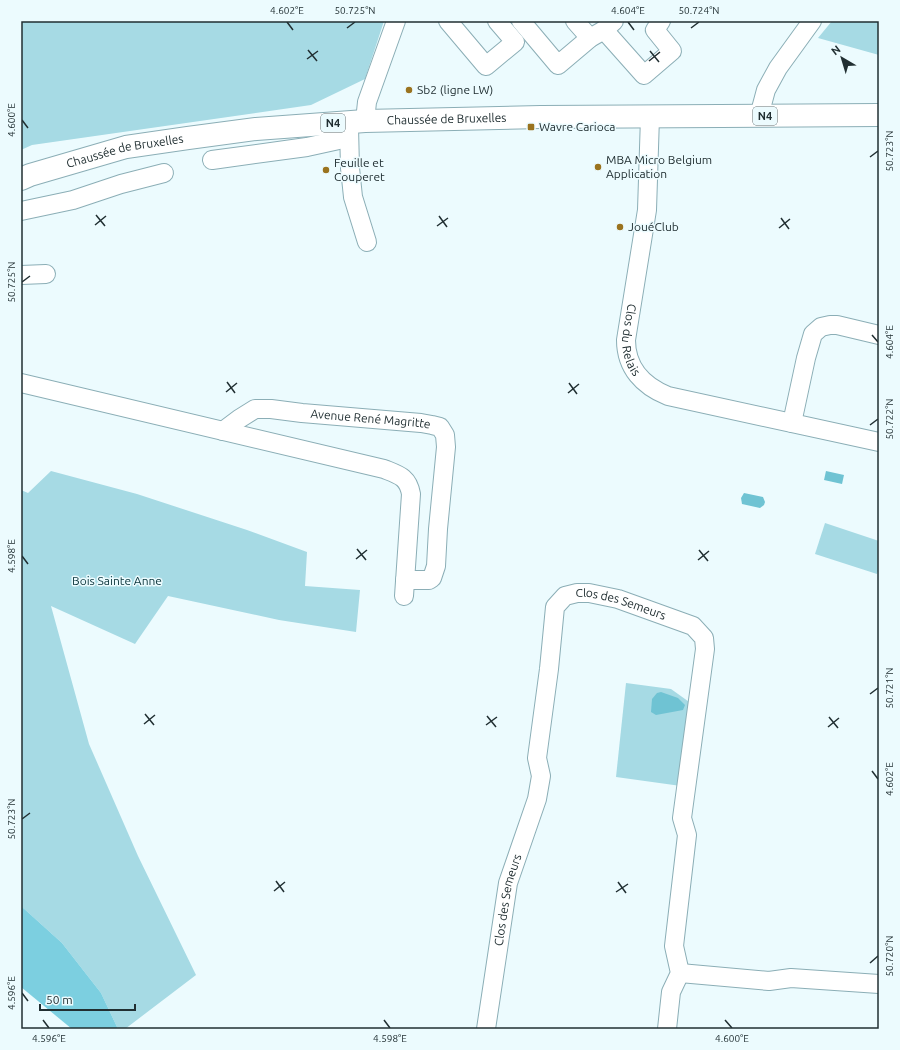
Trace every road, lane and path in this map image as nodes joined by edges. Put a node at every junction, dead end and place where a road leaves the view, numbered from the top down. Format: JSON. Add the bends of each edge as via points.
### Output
{"nodes":[{"id":1,"x":396,"y":21,"type":"edge"},
{"id":2,"x":448,"y":21,"type":"edge"},
{"id":3,"x":497,"y":21,"type":"edge"},
{"id":4,"x":521,"y":21,"type":"edge"},
{"id":5,"x":575,"y":21,"type":"edge"},
{"id":6,"x":812,"y":21,"type":"edge"},
{"id":7,"x":654,"y":24,"type":"edge"},
{"id":8,"x":603,"y":30,"type":"edge"},
{"id":9,"x":879,"y":115,"type":"edge"},
{"id":10,"x":759,"y":116,"type":"junction"},
{"id":11,"x":650,"y":117,"type":"junction"},
{"id":12,"x":354,"y":127,"type":"junction"},
{"id":13,"x":212,"y":160,"type":"dead end"},
{"id":14,"x":164,"y":173,"type":"dead end"},
{"id":15,"x":21,"y":179,"type":"edge"},
{"id":16,"x":21,"y":211,"type":"edge"},
{"id":17,"x":367,"y":242,"type":"dead end"},
{"id":18,"x":46,"y":274,"type":"dead end"},
{"id":19,"x":21,"y":275,"type":"edge"},
{"id":20,"x":879,"y":335,"type":"edge"},
{"id":21,"x":21,"y":383,"type":"edge"},
{"id":22,"x":792,"y":423,"type":"junction"},
{"id":23,"x":223,"y":431,"type":"junction"},
{"id":24,"x":879,"y":442,"type":"edge"},
{"id":25,"x":680,"y":973,"type":"junction"},
{"id":26,"x":879,"y":984,"type":"edge"},
{"id":27,"x":486,"y":1029,"type":"edge"},
{"id":28,"x":667,"y":1029,"type":"edge"}],
"edges":[{"from":1,"to":12,"type":"street","via":[[367,102]]},
{"from":2,"to":3,"type":"street","via":[[486,66],[515,42]]},
{"from":4,"to":8,"type":"street","via":[[558,66]]},
{"from":5,"to":8,"type":"street"},
{"from":6,"to":10,"type":"street","via":[[778,68],[766,90]]},
{"from":7,"to":8,"type":"street","via":[[672,51],[644,75]]},
{"from":9,"to":10,"type":"main road","name":"Chaussée de Bruxelles","number":"N4"},
{"from":10,"to":11,"type":"main road","name":"Chaussée de Bruxelles","number":"N4"},
{"from":11,"to":12,"type":"main road","name":"Chaussée de Bruxelles","number":"N4","via":[[541,117]]},
{"from":11,"to":22,"type":"street","name":"Clos du Relais","via":[[647,210],[626,340],[630,363],[644,382],[655,391],[668,396]]},
{"from":12,"to":13,"type":"street","via":[[307,147]]},
{"from":12,"to":15,"type":"main road","name":"Chaussée de Bruxelles","number":"N4","via":[[256,129],[126,147]]},
{"from":12,"to":17,"type":"street","via":[[350,168],[353,197]]},
{"from":14,"to":16,"type":"street","via":[[121,184],[86,197]]},
{"from":18,"to":19,"type":"street"},
{"from":20,"to":22,"type":"street","via":[[837,325],[821,327],[813,334]]},
{"from":21,"to":23,"type":"street","name":"Avenue René Magritte"},
{"from":22,"to":24,"type":"street","name":"Clos du Relais"},
{"from":23,"to":23,"type":"street","name":"Avenue René Magritte","via":[[384,469],[405,478],[411,494],[404,588],[432,578],[436,566],[446,447],[445,435],[440,427],[420,423],[255,409]]},
{"from":25,"to":26,"type":"street","via":[[769,981],[791,978]]},
{"from":25,"to":27,"type":"street","name":"Clos des Semeurs","via":[[674,946],[687,835],[682,818],[705,649],[704,638],[694,626],[618,599],[589,593],[565,596],[555,607],[537,758],[541,776],[537,799],[508,883]]},
{"from":25,"to":28,"type":"street","via":[[671,992]]}]}
